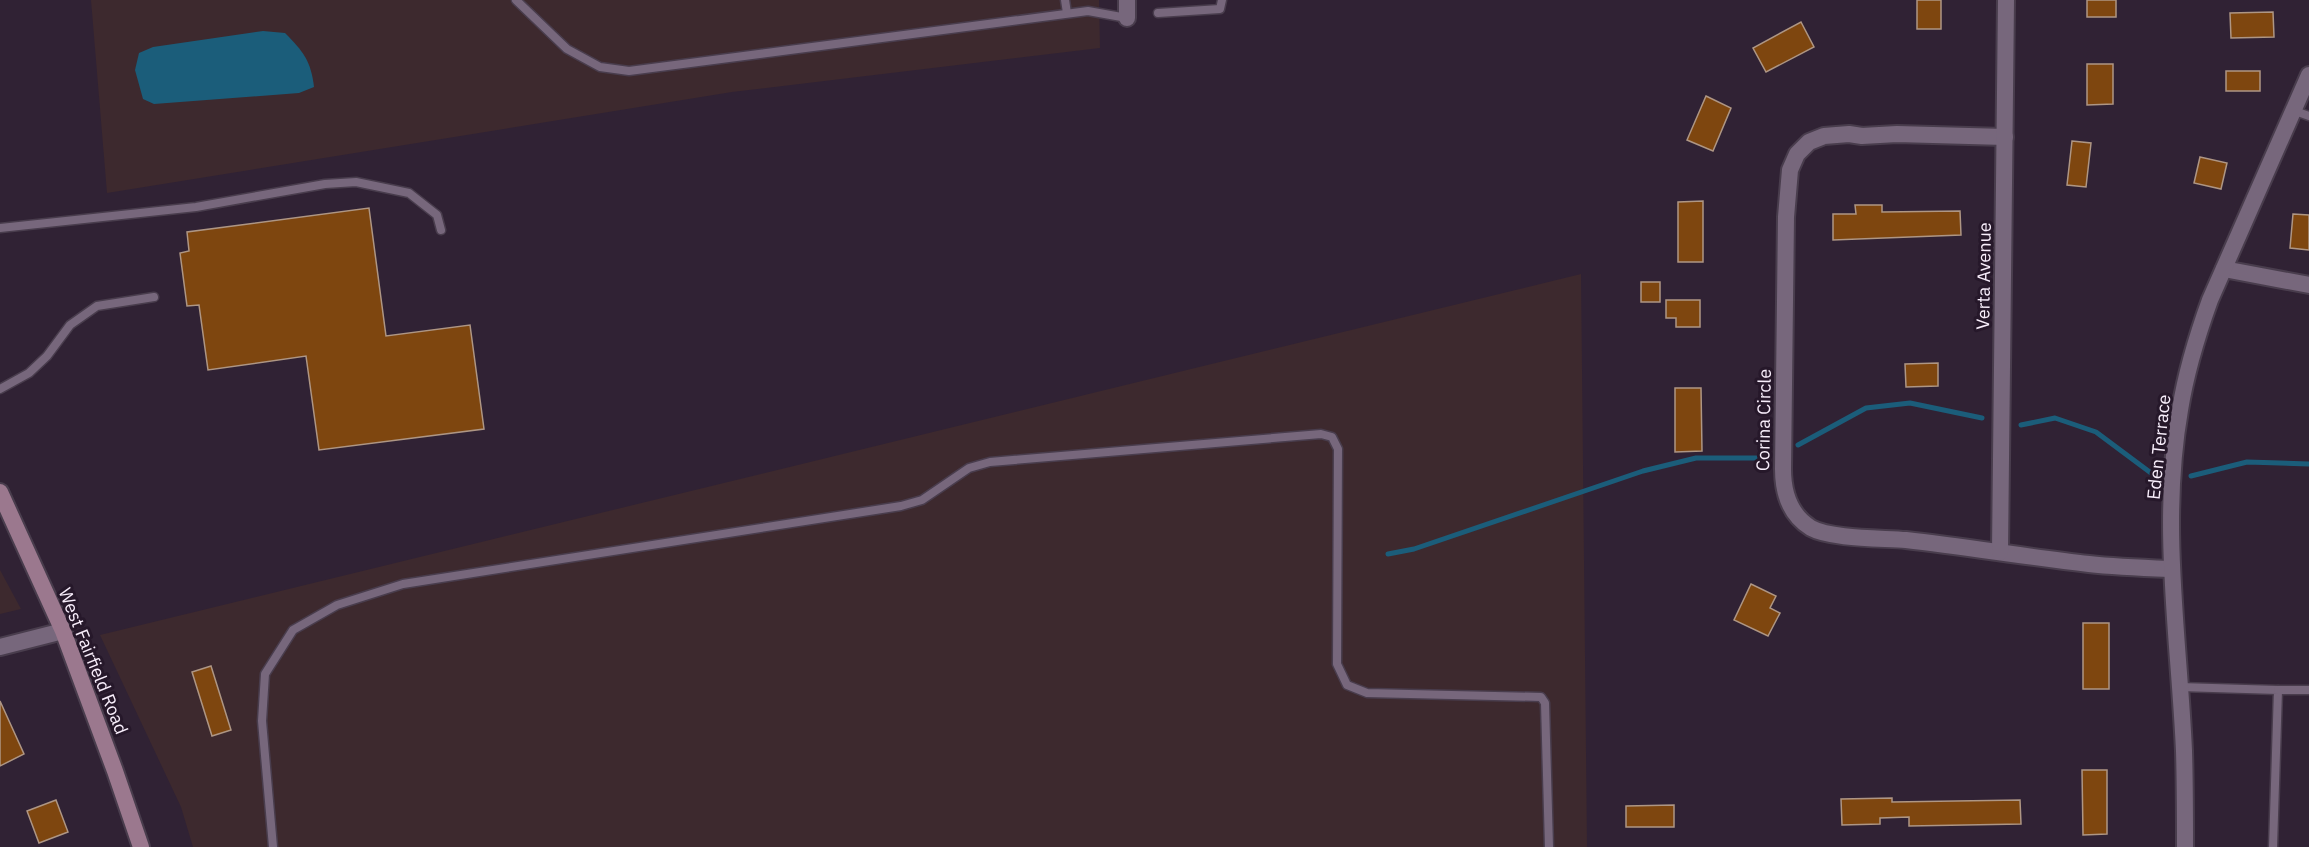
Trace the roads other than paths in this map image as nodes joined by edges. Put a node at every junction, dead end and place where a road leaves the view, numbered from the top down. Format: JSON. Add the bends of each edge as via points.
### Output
{"nodes":[{"id":1,"x":516,"y":0,"type":"edge"},
{"id":2,"x":1065,"y":0,"type":"edge"},
{"id":3,"x":1127,"y":0,"type":"edge"},
{"id":4,"x":1222,"y":0,"type":"edge"},
{"id":5,"x":2006,"y":0,"type":"edge"},
{"id":6,"x":1067,"y":13,"type":"junction"},
{"id":7,"x":1158,"y":13,"type":"dead end"},
{"id":8,"x":1127,"y":18,"type":"joint"},
{"id":9,"x":2309,"y":75,"type":"edge"},
{"id":10,"x":2302,"y":113,"type":"edge"},
{"id":11,"x":2005,"y":137,"type":"junction"},
{"id":12,"x":0,"y":228,"type":"edge"},
{"id":13,"x":441,"y":230,"type":"dead end"},
{"id":14,"x":2224,"y":269,"type":"junction"},
{"id":15,"x":2309,"y":285,"type":"edge"},
{"id":16,"x":154,"y":297,"type":"dead end"},
{"id":17,"x":0,"y":389,"type":"edge"},
{"id":18,"x":0,"y":492,"type":"edge"},
{"id":19,"x":2000,"y":552,"type":"junction"},
{"id":20,"x":2171,"y":569,"type":"junction"},
{"id":21,"x":63,"y":631,"type":"junction"},
{"id":22,"x":0,"y":647,"type":"edge"},
{"id":23,"x":2180,"y":687,"type":"junction"},
{"id":24,"x":2278,"y":690,"type":"junction"},
{"id":25,"x":2309,"y":690,"type":"edge"},
{"id":26,"x":141,"y":847,"type":"edge"},
{"id":27,"x":273,"y":847,"type":"edge"},
{"id":28,"x":1549,"y":847,"type":"edge"},
{"id":29,"x":2185,"y":847,"type":"edge"},
{"id":30,"x":2273,"y":847,"type":"edge"}],
"edges":[{"from":1,"to":6,"type":"lane","via":[[567,50],[600,67],[629,71]]},
{"from":2,"to":6,"type":"lane"},
{"from":3,"to":8,"type":"street"},
{"from":4,"to":7,"type":"lane","via":[[1220,9]]},
{"from":5,"to":11,"type":"street","name":"Verta Avenue"},
{"from":6,"to":8,"type":"lane","via":[[1088,10]]},
{"from":9,"to":10,"type":"street","name":"Eden Terrace"},
{"from":10,"to":14,"type":"street","name":"Eden Terrace"},
{"from":11,"to":19,"type":"street","name":"Verta Avenue"},
{"from":11,"to":19,"type":"street","name":"Corina Circle","via":[[1824,135],[1797,154],[1790,170],[1786,217],[1783,486],[1790,506],[1799,519],[1828,534]]},
{"from":12,"to":13,"type":"lane","via":[[196,207],[356,182],[409,193],[437,215]]},
{"from":14,"to":15,"type":"street"},
{"from":14,"to":20,"type":"street","name":"Eden Terrace","via":[[2197,338],[2180,410],[2172,484]]},
{"from":16,"to":17,"type":"lane","via":[[97,306],[70,325],[29,373]]},
{"from":18,"to":21,"type":"main road","name":"West Fairfield Road"},
{"from":19,"to":20,"type":"street","name":"Corina Circle","via":[[2090,564]]},
{"from":20,"to":23,"type":"street","name":"Eden Terrace"},
{"from":21,"to":22,"type":"street"},
{"from":21,"to":26,"type":"main road","name":"West Fairfield Road"},
{"from":23,"to":24,"type":"lane"},
{"from":23,"to":29,"type":"street","name":"Eden Terrace"},
{"from":24,"to":25,"type":"lane"},
{"from":24,"to":30,"type":"lane"},
{"from":27,"to":28,"type":"lane","via":[[262,721],[265,674],[292,630],[337,605],[403,585],[901,506],[922,500],[969,468],[990,462],[1321,434],[1332,437],[1338,449],[1337,664],[1347,685],[1367,693],[1541,697],[1545,703]]}]}
